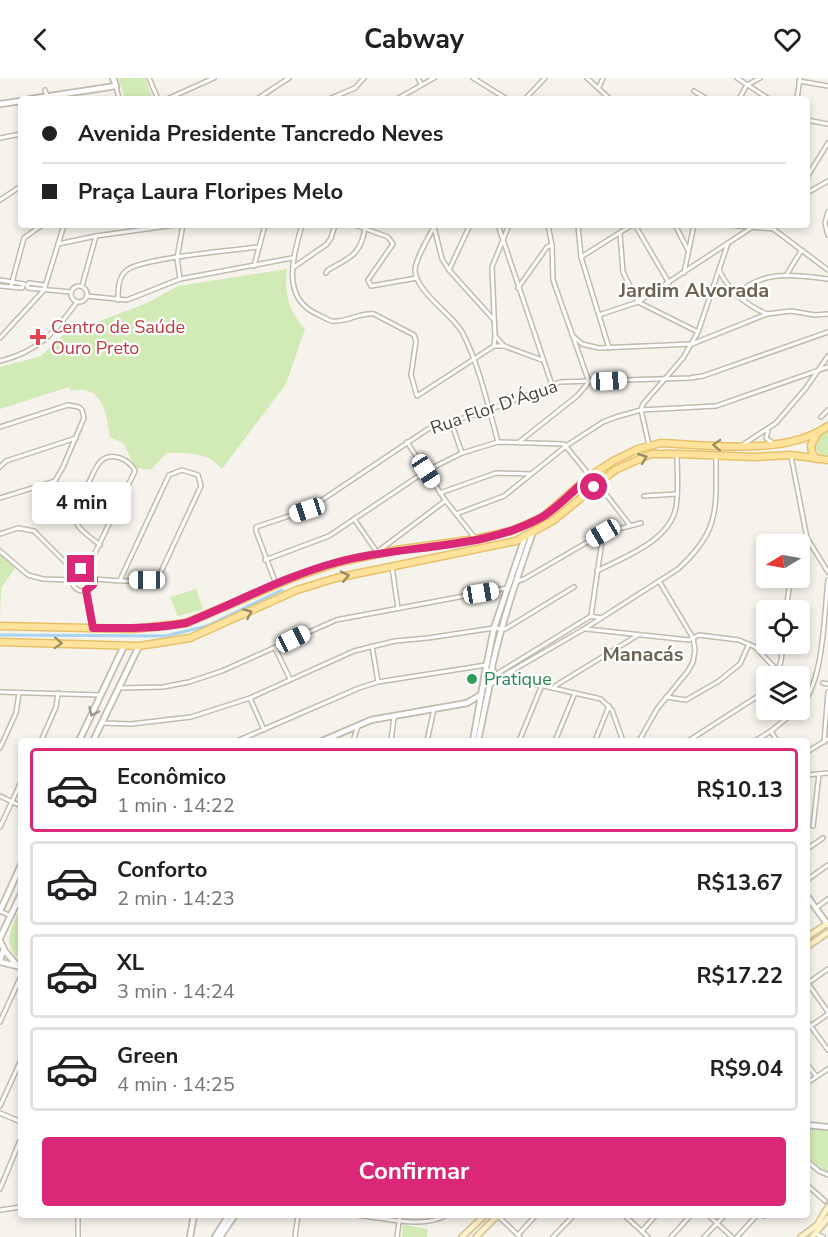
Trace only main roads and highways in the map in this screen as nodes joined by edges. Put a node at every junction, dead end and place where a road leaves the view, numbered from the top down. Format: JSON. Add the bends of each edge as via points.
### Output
{"nodes":[{"id":1,"x":828,"y":426,"type":"edge"},
{"id":2,"x":820,"y":432,"type":"junction"},
{"id":3,"x":818,"y":460,"type":"junction"},
{"id":4,"x":828,"y":460,"type":"edge"},
{"id":5,"x":590,"y":476,"type":"junction"},
{"id":6,"x":596,"y":485,"type":"junction"},
{"id":7,"x":543,"y":517,"type":"junction"},
{"id":8,"x":525,"y":537,"type":"junction"},
{"id":9,"x":396,"y":550,"type":"junction"},
{"id":10,"x":392,"y":565,"type":"junction"},
{"id":11,"x":292,"y":578,"type":"junction"},
{"id":12,"x":279,"y":584,"type":"junction"},
{"id":13,"x":297,"y":590,"type":"junction"},
{"id":14,"x":289,"y":594,"type":"junction"},
{"id":15,"x":0,"y":626,"type":"edge"},
{"id":16,"x":0,"y":642,"type":"edge"},
{"id":17,"x":828,"y":924,"type":"edge"},
{"id":18,"x":828,"y":932,"type":"edge"},
{"id":19,"x":810,"y":935,"type":"edge"},
{"id":20,"x":810,"y":945,"type":"edge"},
{"id":21,"x":828,"y":1207,"type":"edge"},
{"id":22,"x":480,"y":1218,"type":"edge"},
{"id":23,"x":494,"y":1218,"type":"edge"},
{"id":24,"x":828,"y":1218,"type":"edge"},
{"id":25,"x":473,"y":1227,"type":"junction"},
{"id":26,"x":478,"y":1235,"type":"edge"},
{"id":27,"x":815,"y":1236,"type":"edge"},
{"id":28,"x":462,"y":1237,"type":"edge"},
{"id":29,"x":801,"y":1237,"type":"edge"}],
"edges":[{"from":1,"to":2,"type":"main road"},
{"from":2,"to":3,"type":"main road","via":[[811,445]]},
{"from":2,"to":5,"type":"main road","one_way":true,"via":[[775,444],[649,445],[625,454]]},
{"from":3,"to":4,"type":"main road"},
{"from":6,"to":3,"type":"main road","one_way":true,"via":[[615,470],[651,454],[791,455]]},
{"from":5,"to":6,"type":"main road"},
{"from":5,"to":7,"type":"main road"},
{"from":6,"to":8,"type":"main road","via":[[554,520]]},
{"from":7,"to":8,"type":"main road"},
{"from":7,"to":9,"type":"main road","via":[[511,531],[476,539]]},
{"from":8,"to":10,"type":"main road","via":[[497,546]]},
{"from":9,"to":10,"type":"main road"},
{"from":9,"to":11,"type":"main road"},
{"from":13,"to":10,"type":"main road","one_way":true},
{"from":11,"to":12,"type":"main road"},
{"from":11,"to":13,"type":"main road","via":[[291,586]]},
{"from":12,"to":14,"type":"main road","via":[[289,585]]},
{"from":12,"to":15,"type":"main road","via":[[186,623],[147,629]]},
{"from":13,"to":14,"type":"main road"},
{"from":16,"to":14,"type":"main road","one_way":true,"via":[[124,646],[171,642],[205,633]]},
{"from":17,"to":19,"type":"main road"},
{"from":18,"to":20,"type":"main road"},
{"from":21,"to":29,"type":"main road","via":[[817,1225]]},
{"from":22,"to":25,"type":"main road"},
{"from":23,"to":26,"type":"main road"},
{"from":24,"to":27,"type":"main road"},
{"from":25,"to":26,"type":"main road"},
{"from":25,"to":28,"type":"main road"}]}
